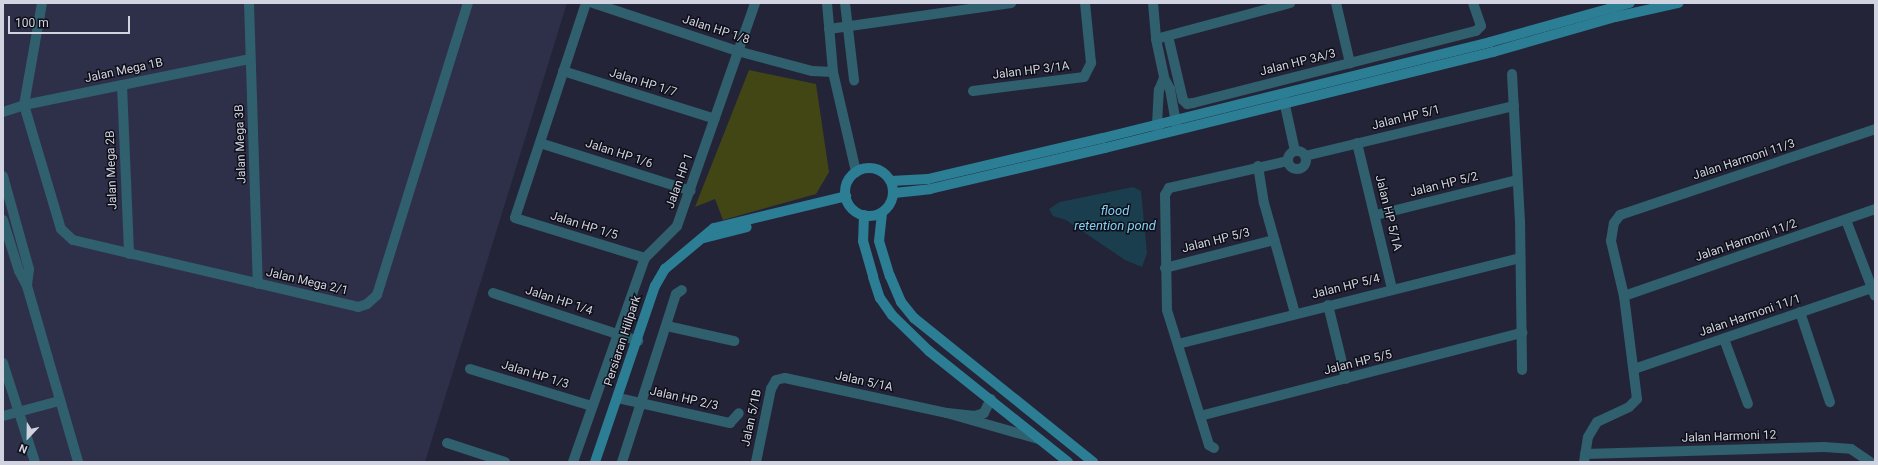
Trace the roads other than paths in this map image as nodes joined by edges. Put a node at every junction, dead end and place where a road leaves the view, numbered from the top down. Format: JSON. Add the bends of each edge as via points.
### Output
{"nodes":[{"id":1,"x":42,"y":3,"type":"edge"},
{"id":2,"x":249,"y":3,"type":"edge"},
{"id":3,"x":468,"y":3,"type":"edge"},
{"id":4,"x":586,"y":3,"type":"edge"},
{"id":5,"x":593,"y":3,"type":"edge"},
{"id":6,"x":755,"y":3,"type":"edge"},
{"id":7,"x":827,"y":3,"type":"edge"},
{"id":8,"x":845,"y":3,"type":"edge"},
{"id":9,"x":1011,"y":3,"type":"edge"},
{"id":10,"x":1085,"y":3,"type":"edge"},
{"id":11,"x":1153,"y":3,"type":"edge"},
{"id":12,"x":1290,"y":3,"type":"edge"},
{"id":13,"x":1336,"y":3,"type":"edge"},
{"id":14,"x":1473,"y":3,"type":"edge"},
{"id":15,"x":1630,"y":3,"type":"edge"},
{"id":16,"x":1678,"y":3,"type":"edge"},
{"id":17,"x":846,"y":26,"type":"junction"},
{"id":18,"x":829,"y":29,"type":"junction"},
{"id":19,"x":1168,"y":36,"type":"junction"},
{"id":20,"x":1156,"y":39,"type":"junction"},
{"id":21,"x":737,"y":51,"type":"junction"},
{"id":22,"x":250,"y":59,"type":"junction"},
{"id":23,"x":1350,"y":63,"type":"junction"},
{"id":24,"x":563,"y":72,"type":"junction"},
{"id":25,"x":833,"y":72,"type":"junction"},
{"id":26,"x":1512,"y":74,"type":"dead end"},
{"id":27,"x":1164,"y":78,"type":"junction"},
{"id":28,"x":854,"y":80,"type":"dead end"},
{"id":29,"x":122,"y":85,"type":"junction"},
{"id":30,"x":973,"y":91,"type":"dead end"},
{"id":31,"x":1283,"y":99,"type":"junction"},
{"id":32,"x":24,"y":105,"type":"junction"},
{"id":33,"x":1514,"y":106,"type":"junction"},
{"id":34,"x":3,"y":112,"type":"edge"},
{"id":35,"x":715,"y":118,"type":"junction"},
{"id":36,"x":1176,"y":126,"type":"junction"},
{"id":37,"x":1875,"y":129,"type":"edge"},
{"id":38,"x":1158,"y":130,"type":"junction"},
{"id":39,"x":540,"y":143,"type":"junction"},
{"id":40,"x":1357,"y":143,"type":"junction"},
{"id":41,"x":1295,"y":151,"type":"junction"},
{"id":42,"x":1305,"y":156,"type":"junction"},
{"id":43,"x":1288,"y":161,"type":"junction"},
{"id":44,"x":1258,"y":166,"type":"junction"},
{"id":45,"x":856,"y":172,"type":"junction"},
{"id":46,"x":3,"y":176,"type":"edge"},
{"id":47,"x":1518,"y":180,"type":"junction"},
{"id":48,"x":891,"y":181,"type":"junction"},
{"id":49,"x":691,"y":190,"type":"junction"},
{"id":50,"x":894,"y":193,"type":"junction"},
{"id":51,"x":847,"y":199,"type":"junction"},
{"id":52,"x":1875,"y":209,"type":"edge"},
{"id":53,"x":882,"y":213,"type":"junction"},
{"id":54,"x":864,"y":215,"type":"junction"},
{"id":55,"x":1376,"y":216,"type":"junction"},
{"id":56,"x":3,"y":220,"type":"edge"},
{"id":57,"x":1846,"y":220,"type":"junction"},
{"id":58,"x":1274,"y":240,"type":"junction"},
{"id":59,"x":129,"y":254,"type":"junction"},
{"id":60,"x":645,"y":258,"type":"junction"},
{"id":61,"x":1520,"y":258,"type":"junction"},
{"id":62,"x":1165,"y":268,"type":"junction"},
{"id":63,"x":258,"y":284,"type":"junction"},
{"id":64,"x":27,"y":286,"type":"junction"},
{"id":65,"x":1392,"y":289,"type":"junction"},
{"id":66,"x":682,"y":290,"type":"dead end"},
{"id":67,"x":1874,"y":290,"type":"edge"},
{"id":68,"x":493,"y":293,"type":"dead end"},
{"id":69,"x":1624,"y":296,"type":"junction"},
{"id":70,"x":1328,"y":305,"type":"junction"},
{"id":71,"x":1800,"y":312,"type":"junction"},
{"id":72,"x":1295,"y":313,"type":"junction"},
{"id":73,"x":667,"y":326,"type":"junction"},
{"id":74,"x":616,"y":334,"type":"junction"},
{"id":75,"x":1522,"y":334,"type":"junction"},
{"id":76,"x":1724,"y":339,"type":"junction"},
{"id":77,"x":734,"y":340,"type":"dead end"},
{"id":78,"x":638,"y":341,"type":"junction"},
{"id":79,"x":1178,"y":344,"type":"junction"},
{"id":80,"x":3,"y":363,"type":"edge"},
{"id":81,"x":470,"y":369,"type":"dead end"},
{"id":82,"x":1634,"y":369,"type":"junction"},
{"id":83,"x":1522,"y":370,"type":"dead end"},
{"id":84,"x":1346,"y":379,"type":"junction"},
{"id":85,"x":776,"y":380,"type":"joint"},
{"id":86,"x":618,"y":398,"type":"junction"},
{"id":87,"x":991,"y":399,"type":"junction"},
{"id":88,"x":59,"y":401,"type":"junction"},
{"id":89,"x":642,"y":402,"type":"junction"},
{"id":90,"x":1830,"y":402,"type":"dead end"},
{"id":91,"x":1748,"y":404,"type":"dead end"},
{"id":92,"x":592,"y":406,"type":"junction"},
{"id":93,"x":1004,"y":409,"type":"junction"},
{"id":94,"x":19,"y":412,"type":"junction"},
{"id":95,"x":739,"y":413,"type":"dead end"},
{"id":96,"x":947,"y":413,"type":"junction"},
{"id":97,"x":3,"y":416,"type":"edge"},
{"id":98,"x":1200,"y":416,"type":"junction"},
{"id":99,"x":1052,"y":430,"type":"junction"},
{"id":100,"x":1042,"y":441,"type":"junction"},
{"id":101,"x":447,"y":443,"type":"dead end"},
{"id":102,"x":1214,"y":448,"type":"dead end"},
{"id":103,"x":1057,"y":453,"type":"junction"},
{"id":104,"x":1584,"y":458,"type":"edge"},
{"id":105,"x":756,"y":461,"type":"edge"},
{"id":106,"x":35,"y":462,"type":"edge"},
{"id":107,"x":78,"y":462,"type":"edge"},
{"id":108,"x":505,"y":462,"type":"edge"},
{"id":109,"x":573,"y":462,"type":"edge"},
{"id":110,"x":595,"y":462,"type":"edge"},
{"id":111,"x":622,"y":462,"type":"edge"},
{"id":112,"x":767,"y":462,"type":"edge"},
{"id":113,"x":1068,"y":462,"type":"edge"},
{"id":114,"x":1093,"y":462,"type":"edge"},
{"id":115,"x":1870,"y":462,"type":"edge"}],
"edges":[{"from":1,"to":32,"type":"street"},
{"from":2,"to":22,"type":"street","name":"Jalan Mega 3B"},
{"from":3,"to":63,"type":"street","name":"Jalan Mega 2/1","via":[[377,295],[367,304],[358,307]]},
{"from":4,"to":24,"type":"street"},
{"from":5,"to":21,"type":"street","name":"Jalan HP 1/8"},
{"from":6,"to":21,"type":"street","name":"Jalan HP 1"},
{"from":7,"to":18,"type":"street"},
{"from":8,"to":17,"type":"street"},
{"from":9,"to":17,"type":"street"},
{"from":10,"to":30,"type":"street","name":"Jalan HP 3/1A","via":[[1091,63],[1084,77]]},
{"from":11,"to":20,"type":"street"},
{"from":12,"to":19,"type":"street"},
{"from":13,"to":23,"type":"street"},
{"from":14,"to":23,"type":"street","name":"Jalan HP 3A/3","via":[[1481,26],[1476,31]]},
{"from":15,"to":31,"type":"street"},
{"from":16,"to":31,"type":"street","via":[[1615,17],[1493,52]]},
{"from":17,"to":18,"type":"street"},
{"from":17,"to":28,"type":"street"},
{"from":18,"to":25,"type":"street"},
{"from":19,"to":20,"type":"street"},
{"from":19,"to":23,"type":"street","name":"Jalan HP 3A/3","via":[[1183,100],[1187,104]]},
{"from":20,"to":27,"type":"street"},
{"from":21,"to":25,"type":"street","name":"Jalan HP 1/8","via":[[812,72]]},
{"from":21,"to":35,"type":"street","name":"Jalan HP 1"},
{"from":22,"to":29,"type":"street","name":"Jalan Mega 1B"},
{"from":22,"to":63,"type":"street","name":"Jalan Mega 3B"},
{"from":24,"to":35,"type":"street","name":"Jalan HP 1/7"},
{"from":24,"to":39,"type":"street"},
{"from":25,"to":45,"type":"street"},
{"from":26,"to":33,"type":"street"},
{"from":27,"to":36,"type":"street","via":[[1170,89]]},
{"from":27,"to":38,"type":"street","via":[[1159,90]]},
{"from":29,"to":32,"type":"street","name":"Jalan Mega 1B"},
{"from":29,"to":59,"type":"street","name":"Jalan Mega 2B"},
{"from":31,"to":36,"type":"street"},
{"from":31,"to":41,"type":"street"},
{"from":32,"to":34,"type":"street","name":"Jalan Mega 1B"},
{"from":32,"to":59,"type":"street","name":"Jalan Mega 2/1","via":[[61,229],[73,240]]},
{"from":33,"to":40,"type":"street","name":"Jalan HP 5/1"},
{"from":33,"to":47,"type":"street"},
{"from":35,"to":49,"type":"street","name":"Jalan HP 1"},
{"from":36,"to":38,"type":"street"},
{"from":37,"to":69,"type":"street","name":"Jalan Harmoni 11/3","via":[[1620,215],[1614,223],[1611,241]]},
{"from":38,"to":48,"type":"street","via":[[928,179]]},
{"from":38,"to":50,"type":"street","via":[[930,189]]},
{"from":39,"to":49,"type":"street","name":"Jalan HP 1/6"},
{"from":39,"to":60,"type":"street","name":"Jalan HP 1/5","via":[[515,218]]},
{"from":40,"to":42,"type":"street","name":"Jalan HP 5/1"},
{"from":40,"to":55,"type":"street","name":"Jalan HP 5/1A"},
{"from":41,"to":42,"type":"street"},
{"from":41,"to":43,"type":"street","via":[[1290,154]]},
{"from":42,"to":43,"type":"street","via":[[1306,163],[1300,169],[1292,167]]},
{"from":43,"to":44,"type":"street"},
{"from":44,"to":58,"type":"street"},
{"from":44,"to":62,"type":"street","via":[[1169,188],[1165,195]]},
{"from":45,"to":48,"type":"street","via":[[872,168],[880,170]]},
{"from":45,"to":51,"type":"street","via":[[847,182]]},
{"from":46,"to":64,"type":"street","via":[[30,269]]},
{"from":47,"to":55,"type":"street","name":"Jalan HP 5/2"},
{"from":47,"to":61,"type":"street"},
{"from":48,"to":50,"type":"street"},
{"from":49,"to":60,"type":"street","name":"Jalan HP 1","via":[[677,226]]},
{"from":50,"to":53,"type":"street","via":[[891,203]]},
{"from":51,"to":54,"type":"street","via":[[858,213]]},
{"from":51,"to":78,"type":"street","name":"Persiaran Hillpark","via":[[697,241],[665,269],[655,286]]},
{"from":52,"to":57,"type":"street","name":"Jalan Harmoni 11/2"},
{"from":53,"to":54,"type":"street"},
{"from":53,"to":99,"type":"street","via":[[880,241],[890,276],[902,302],[914,318]]},
{"from":54,"to":87,"type":"street","via":[[863,241],[880,298],[912,336]]},
{"from":55,"to":65,"type":"street","name":"Jalan HP 5/1A"},
{"from":56,"to":64,"type":"street","via":[[18,271]]},
{"from":57,"to":67,"type":"street"},
{"from":57,"to":69,"type":"street","name":"Jalan Harmoni 11/2"},
{"from":58,"to":62,"type":"street","name":"Jalan HP 5/3"},
{"from":58,"to":72,"type":"street"},
{"from":59,"to":63,"type":"street","name":"Jalan Mega 2/1"},
{"from":60,"to":74,"type":"street","name":"Jalan HP 1"},
{"from":61,"to":65,"type":"street","name":"Jalan HP 5/4"},
{"from":61,"to":75,"type":"street"},
{"from":62,"to":79,"type":"street","via":[[1167,310]]},
{"from":64,"to":88,"type":"street"},
{"from":65,"to":70,"type":"street","name":"Jalan HP 5/4"},
{"from":66,"to":73,"type":"street","via":[[676,294]]},
{"from":67,"to":71,"type":"street","name":"Jalan Harmoni 11/1"},
{"from":68,"to":74,"type":"street","name":"Jalan HP 1/4"},
{"from":69,"to":82,"type":"street"},
{"from":70,"to":72,"type":"street","name":"Jalan HP 5/4"},
{"from":70,"to":84,"type":"street"},
{"from":71,"to":76,"type":"street","name":"Jalan Harmoni 11/1"},
{"from":71,"to":90,"type":"street"},
{"from":72,"to":79,"type":"street","name":"Jalan HP 5/4"},
{"from":73,"to":77,"type":"street"},
{"from":73,"to":89,"type":"street"},
{"from":74,"to":78,"type":"street"},
{"from":74,"to":92,"type":"street","name":"Jalan HP 1"},
{"from":75,"to":83,"type":"street"},
{"from":75,"to":84,"type":"street","name":"Jalan HP 5/5"},
{"from":76,"to":82,"type":"street","name":"Jalan Harmoni 11/1"},
{"from":76,"to":91,"type":"street"},
{"from":78,"to":86,"type":"street","name":"Persiaran Hillpark"},
{"from":79,"to":98,"type":"street"},
{"from":80,"to":94,"type":"street"},
{"from":81,"to":92,"type":"street","name":"Jalan HP 1/3"},
{"from":82,"to":104,"type":"street","via":[[1637,399],[1629,407],[1597,422],[1588,437]]},
{"from":84,"to":98,"type":"street","name":"Jalan HP 5/5"},
{"from":85,"to":96,"type":"street","name":"Jalan 5/1A","via":[[785,378]]},
{"from":85,"to":105,"type":"street","name":"Jalan 5/1B","via":[[771,389]]},
{"from":86,"to":89,"type":"street","name":"Jalan HP 2/3"},
{"from":86,"to":110,"type":"street","name":"Persiaran Hillpark"},
{"from":87,"to":93,"type":"street"},
{"from":87,"to":96,"type":"street","via":[[984,414],[976,416]]},
{"from":88,"to":94,"type":"street"},
{"from":88,"to":107,"type":"street"},
{"from":89,"to":95,"type":"street","name":"Jalan HP 2/3","via":[[730,423]]},
{"from":89,"to":111,"type":"street"},
{"from":92,"to":109,"type":"street","name":"Jalan HP 1"},
{"from":93,"to":99,"type":"street","via":[[1040,431]]},
{"from":93,"to":100,"type":"street"},
{"from":94,"to":97,"type":"street"},
{"from":94,"to":106,"type":"street"},
{"from":96,"to":100,"type":"street"},
{"from":98,"to":102,"type":"street","via":[[1210,447]]},
{"from":99,"to":103,"type":"street"},
{"from":99,"to":114,"type":"street"},
{"from":100,"to":103,"type":"street"},
{"from":101,"to":108,"type":"street"},
{"from":103,"to":113,"type":"street"},
{"from":104,"to":115,"type":"street","name":"Jalan Harmoni 12","via":[[1824,447],[1851,450]]},
{"from":105,"to":112,"type":"street"}]}
